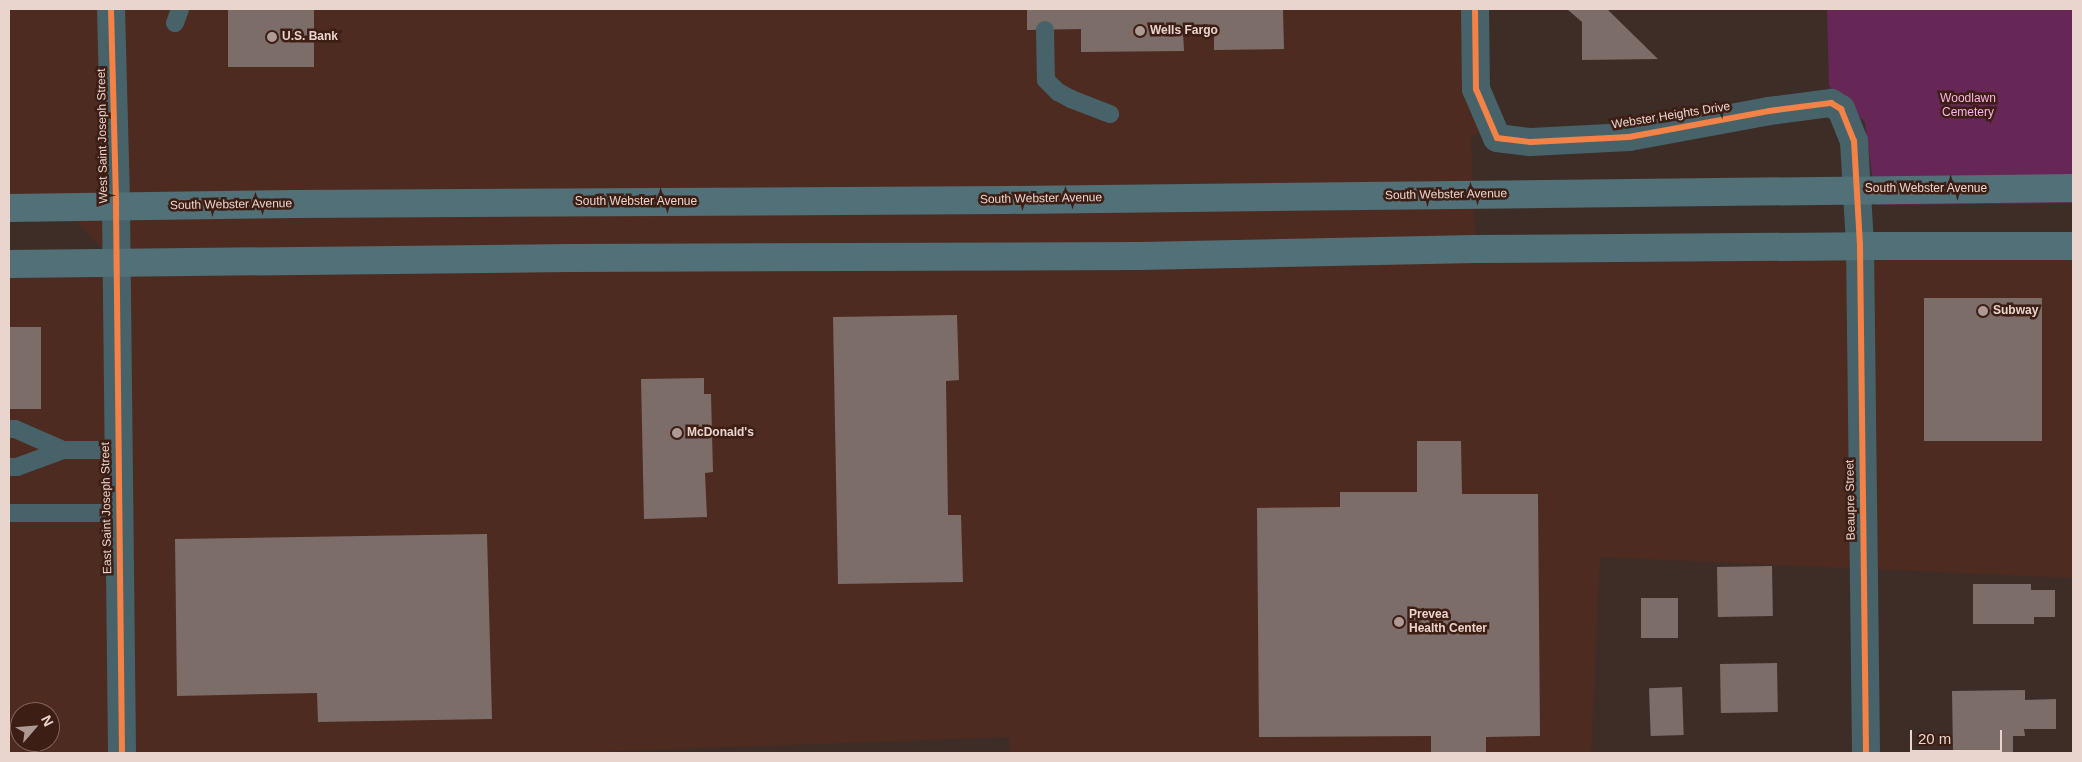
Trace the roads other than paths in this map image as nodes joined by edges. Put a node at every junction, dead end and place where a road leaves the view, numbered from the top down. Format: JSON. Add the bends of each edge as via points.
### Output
{"nodes":[{"id":1,"x":111,"y":9,"type":"edge"},
{"id":2,"x":1475,"y":9,"type":"edge"},
{"id":3,"x":1046,"y":30,"type":"dead end"},
{"id":4,"x":1110,"y":114,"type":"dead end"},
{"id":5,"x":2073,"y":188,"type":"edge"},
{"id":6,"x":1857,"y":189,"type":"junction"},
{"id":7,"x":116,"y":206,"type":"junction"},
{"id":8,"x":9,"y":208,"type":"edge"},
{"id":9,"x":1860,"y":246,"type":"junction"},
{"id":10,"x":2073,"y":246,"type":"edge"},
{"id":11,"x":115,"y":262,"type":"junction"},
{"id":12,"x":9,"y":264,"type":"edge"},
{"id":13,"x":9,"y":429,"type":"edge"},
{"id":14,"x":63,"y":450,"type":"junction"},
{"id":15,"x":117,"y":450,"type":"junction"},
{"id":16,"x":9,"y":467,"type":"edge"},
{"id":17,"x":9,"y":513,"type":"edge"},
{"id":18,"x":118,"y":513,"type":"junction"},
{"id":19,"x":122,"y":753,"type":"edge"},
{"id":20,"x":1866,"y":753,"type":"edge"}],
"edges":[{"from":1,"to":7,"type":"street","name":"West Saint Joseph Street"},
{"from":2,"to":6,"type":"street","name":"Webster Heights Drive","via":[[1476,90],[1498,138],[1531,142],[1629,137],[1831,103],[1841,109],[1854,141]]},
{"from":3,"to":4,"type":"lane","via":[[1046,80],[1071,99]]},
{"from":5,"to":6,"type":"main road","name":"South Webster Avenue"},
{"from":6,"to":7,"type":"main road","name":"South Webster Avenue","via":[[1006,200]]},
{"from":6,"to":9,"type":"street","name":"Webster Heights Drive"},
{"from":7,"to":8,"type":"main road","name":"South Webster Avenue"},
{"from":7,"to":11,"type":"street","name":"West Saint Joseph Street"},
{"from":9,"to":10,"type":"main road"},
{"from":9,"to":11,"type":"main road","via":[[1129,256]]},
{"from":9,"to":20,"type":"street","name":"Beaupre Street"},
{"from":11,"to":12,"type":"main road"},
{"from":11,"to":15,"type":"street","name":"East Saint Joseph Street"},
{"from":13,"to":14,"type":"lane"},
{"from":14,"to":15,"type":"lane"},
{"from":14,"to":16,"type":"lane"},
{"from":15,"to":18,"type":"street","name":"East Saint Joseph Street"},
{"from":17,"to":18,"type":"lane"},
{"from":18,"to":19,"type":"street","name":"East Saint Joseph Street"}]}
